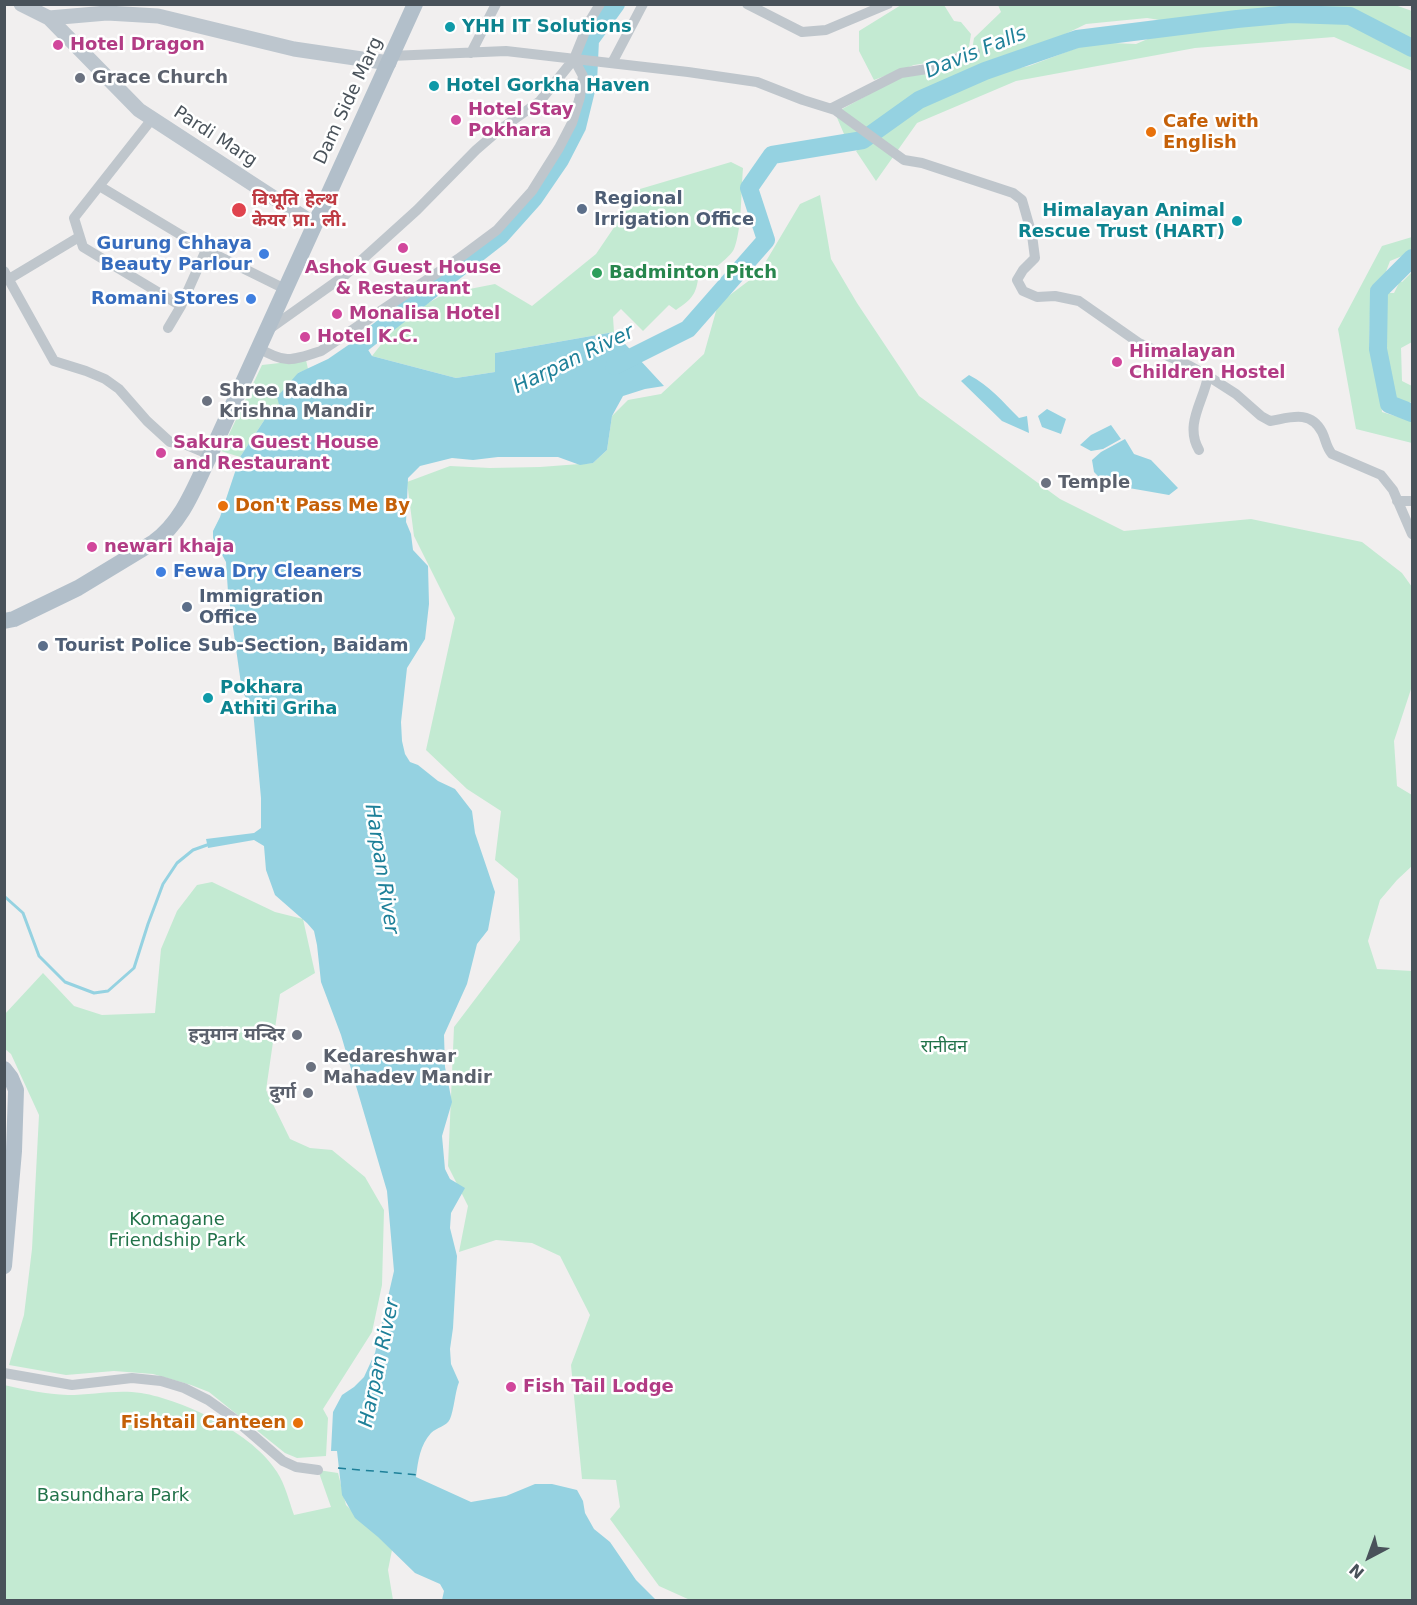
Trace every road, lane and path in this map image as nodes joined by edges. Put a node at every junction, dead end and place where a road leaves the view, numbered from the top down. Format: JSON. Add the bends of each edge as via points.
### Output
{"nodes":[{"id":1,"x":21,"y":4,"type":"edge"},
{"id":2,"x":415,"y":4,"type":"edge"},
{"id":3,"x":496,"y":4,"type":"edge"},
{"id":4,"x":600,"y":4,"type":"edge"},
{"id":5,"x":643,"y":4,"type":"edge"},
{"id":6,"x":747,"y":4,"type":"edge"},
{"id":7,"x":888,"y":4,"type":"edge"},
{"id":8,"x":159,"y":10,"type":"edge"},
{"id":9,"x":49,"y":18,"type":"junction"},
{"id":10,"x":975,"y":52,"type":"dead end"},
{"id":11,"x":471,"y":54,"type":"junction"},
{"id":12,"x":390,"y":59,"type":"junction"},
{"id":13,"x":578,"y":60,"type":"junction"},
{"id":14,"x":612,"y":63,"type":"junction"},
{"id":15,"x":833,"y":109,"type":"junction"},
{"id":16,"x":152,"y":119,"type":"junction"},
{"id":17,"x":101,"y":187,"type":"junction"},
{"id":18,"x":314,"y":224,"type":"junction"},
{"id":19,"x":79,"y":237,"type":"junction"},
{"id":20,"x":206,"y":250,"type":"junction"},
{"id":21,"x":7,"y":275,"type":"edge"},
{"id":22,"x":285,"y":288,"type":"junction"},
{"id":23,"x":181,"y":306,"type":"junction"},
{"id":24,"x":168,"y":328,"type":"dead end"},
{"id":25,"x":265,"y":332,"type":"junction"},
{"id":26,"x":257,"y":347,"type":"junction"},
{"id":27,"x":1208,"y":376,"type":"junction"},
{"id":28,"x":1199,"y":450,"type":"dead end"},
{"id":29,"x":210,"y":455,"type":"junction"},
{"id":30,"x":1397,"y":501,"type":"junction"},
{"id":31,"x":1413,"y":501,"type":"edge"},
{"id":32,"x":1412,"y":531,"type":"edge"},
{"id":33,"x":4,"y":621,"type":"edge"},
{"id":34,"x":4,"y":1069,"type":"edge"},
{"id":35,"x":7,"y":1186,"type":"edge"},
{"id":36,"x":4,"y":1266,"type":"edge"},
{"id":37,"x":4,"y":1373,"type":"edge"},
{"id":38,"x":318,"y":1470,"type":"dead end"}],
"edges":[{"from":1,"to":9,"type":"main road","name":"Pardi Marg"},
{"from":2,"to":12,"type":"main road","name":"Dam Side Marg"},
{"from":3,"to":11,"type":"street"},
{"from":4,"to":13,"type":"street","via":[[589,22]]},
{"from":5,"to":14,"type":"street"},
{"from":6,"to":7,"type":"street","via":[[802,32],[826,30]]},
{"from":8,"to":9,"type":"main road"},
{"from":8,"to":12,"type":"main road","via":[[294,49]]},
{"from":9,"to":16,"type":"main road","name":"Pardi Marg","via":[[127,99]]},
{"from":10,"to":15,"type":"street","via":[[927,69],[901,73]]},
{"from":11,"to":12,"type":"street"},
{"from":11,"to":13,"type":"street","via":[[506,51]]},
{"from":12,"to":18,"type":"main road","name":"Dam Side Marg"},
{"from":13,"to":14,"type":"street"},
{"from":13,"to":25,"type":"street","via":[[540,101],[476,150],[344,276]]},
{"from":13,"to":26,"type":"street","via":[[583,76],[572,123],[532,191],[497,230],[321,351],[297,359],[276,359]]},
{"from":14,"to":15,"type":"street","via":[[757,82]]},
{"from":15,"to":27,"type":"street","via":[[904,160],[1013,193],[1022,200],[1035,258],[1017,280],[1023,291],[1037,297],[1079,301],[1139,343]]},
{"from":16,"to":17,"type":"street"},
{"from":16,"to":18,"type":"main road","name":"Pardi Marg"},
{"from":17,"to":19,"type":"street","via":[[74,218]]},
{"from":17,"to":20,"type":"street"},
{"from":18,"to":22,"type":"main road","name":"Dam Side Marg"},
{"from":19,"to":21,"type":"street"},
{"from":19,"to":23,"type":"street","via":[[83,247]]},
{"from":20,"to":22,"type":"street"},
{"from":20,"to":23,"type":"street"},
{"from":21,"to":29,"type":"street","via":[[54,361],[105,379],[170,442]]},
{"from":22,"to":25,"type":"main road","name":"Dam Side Marg"},
{"from":23,"to":24,"type":"street"},
{"from":25,"to":26,"type":"main road","name":"Dam Side Marg"},
{"from":26,"to":29,"type":"main road","name":"Dam Side Marg"},
{"from":27,"to":28,"type":"street","via":[[1194,423],[1193,439]]},
{"from":27,"to":30,"type":"street","via":[[1270,421],[1295,415],[1309,419],[1322,431],[1332,454],[1381,475]]},
{"from":29,"to":33,"type":"main road","name":"Dam Side Marg","via":[[179,517],[163,536],[78,588]]},
{"from":30,"to":31,"type":"street"},
{"from":30,"to":32,"type":"street"},
{"from":34,"to":35,"type":"main road","via":[[15,1090],[14,1151]]},
{"from":35,"to":36,"type":"main road"},
{"from":37,"to":38,"type":"street","via":[[72,1385],[132,1378],[172,1385],[208,1400],[283,1461]]}]}
